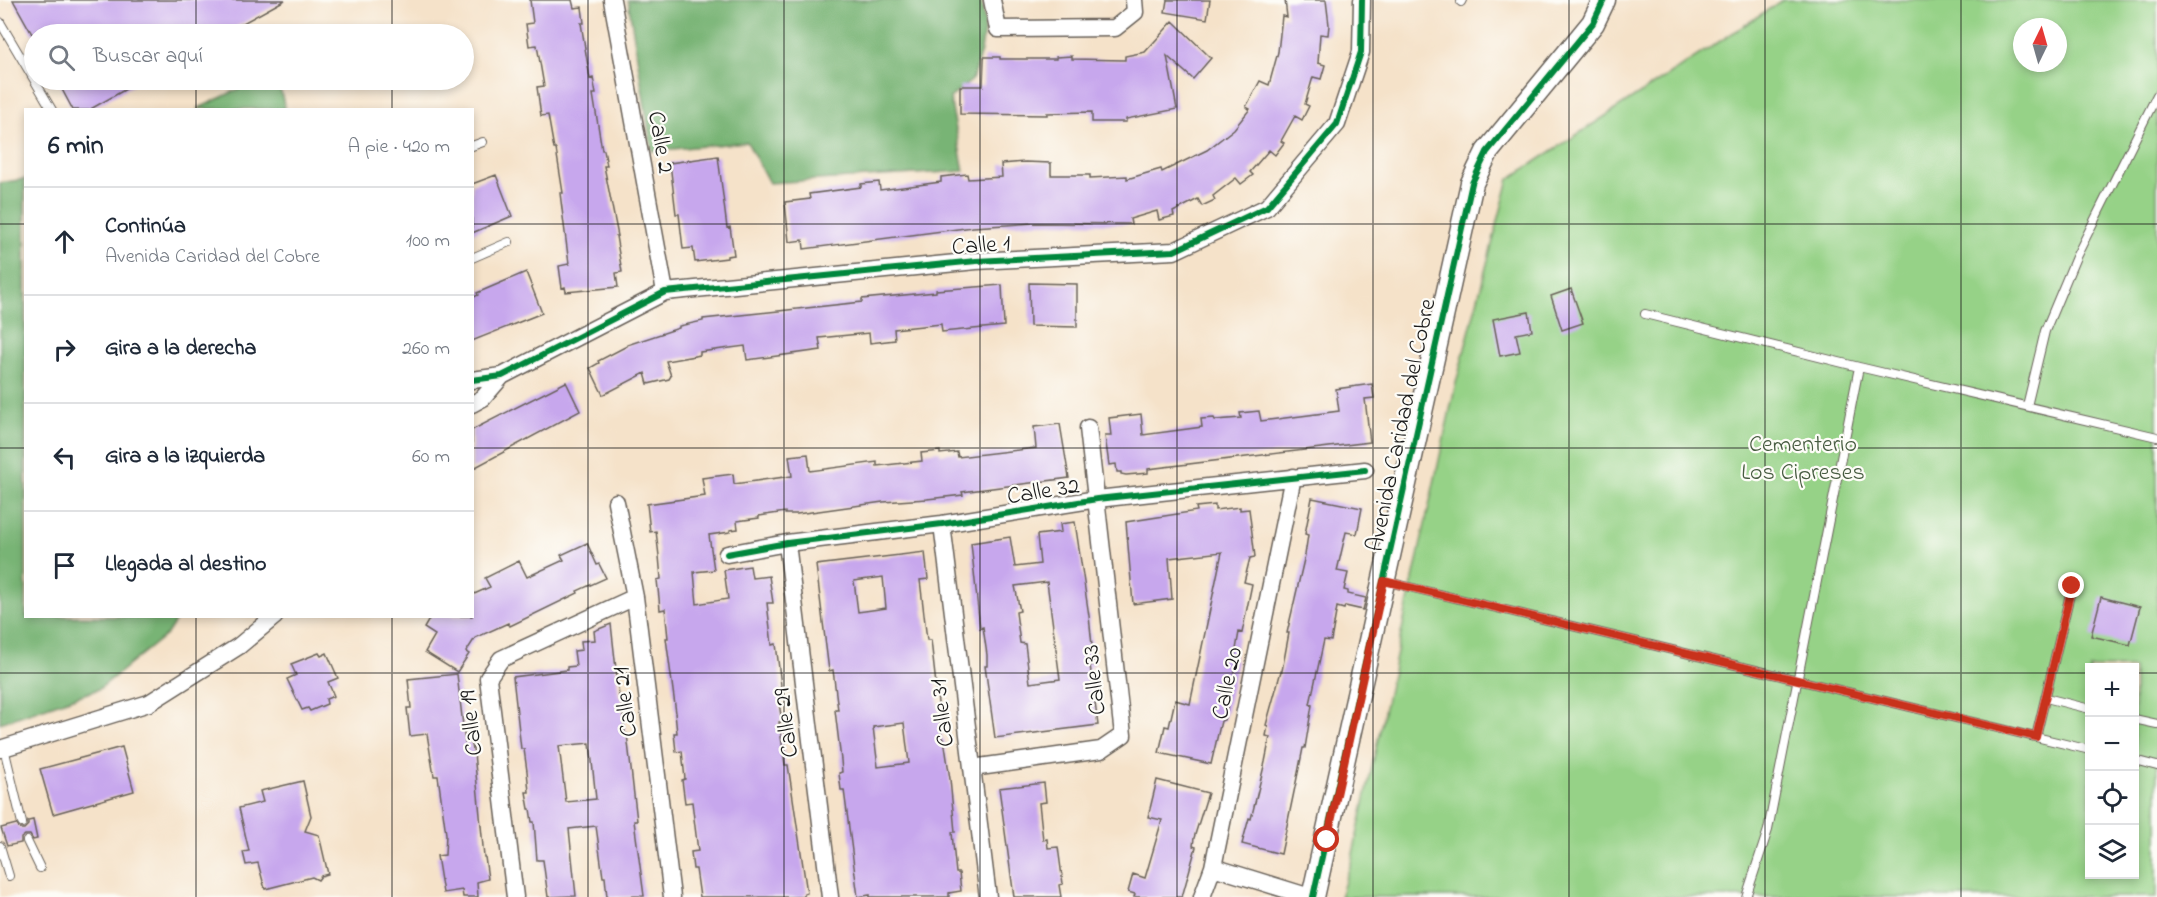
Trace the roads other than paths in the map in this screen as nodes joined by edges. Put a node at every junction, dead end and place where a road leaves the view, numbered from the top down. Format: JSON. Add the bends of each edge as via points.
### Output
{"nodes":[{"id":1,"x":612,"y":0,"type":"edge"},
{"id":2,"x":1134,"y":0,"type":"edge"},
{"id":3,"x":1362,"y":0,"type":"edge"},
{"id":4,"x":1604,"y":0,"type":"edge"},
{"id":5,"x":997,"y":2,"type":"edge"},
{"id":6,"x":0,"y":22,"type":"edge"},
{"id":7,"x":24,"y":63,"type":"edge"},
{"id":8,"x":40,"y":90,"type":"edge"},
{"id":9,"x":2157,"y":95,"type":"edge"},
{"id":10,"x":51,"y":108,"type":"edge"},
{"id":11,"x":483,"y":142,"type":"dead end"},
{"id":12,"x":474,"y":145,"type":"edge"},
{"id":13,"x":509,"y":242,"type":"dead end"},
{"id":14,"x":474,"y":257,"type":"edge"},
{"id":15,"x":665,"y":292,"type":"junction"},
{"id":16,"x":1645,"y":314,"type":"dead end"},
{"id":17,"x":1859,"y":367,"type":"junction"},
{"id":18,"x":502,"y":376,"type":"junction"},
{"id":19,"x":474,"y":380,"type":"edge"},
{"id":20,"x":474,"y":403,"type":"edge"},
{"id":21,"x":2027,"y":406,"type":"junction"},
{"id":22,"x":1088,"y":428,"type":"dead end"},
{"id":23,"x":2157,"y":437,"type":"edge"},
{"id":24,"x":1365,"y":470,"type":"dead end"},
{"id":25,"x":1293,"y":477,"type":"junction"},
{"id":26,"x":1097,"y":500,"type":"junction"},
{"id":27,"x":616,"y":502,"type":"dead end"},
{"id":28,"x":942,"y":524,"type":"junction"},
{"id":29,"x":787,"y":543,"type":"junction"},
{"id":30,"x":727,"y":554,"type":"dead end"},
{"id":31,"x":1384,"y":581,"type":"junction"},
{"id":32,"x":2072,"y":586,"type":"dead end"},
{"id":33,"x":635,"y":597,"type":"junction"},
{"id":34,"x":273,"y":618,"type":"edge"},
{"id":35,"x":1797,"y":680,"type":"junction"},
{"id":36,"x":2046,"y":699,"type":"junction"},
{"id":37,"x":2085,"y":708,"type":"edge"},
{"id":38,"x":2139,"y":720,"type":"edge"},
{"id":39,"x":2157,"y":724,"type":"edge"},
{"id":40,"x":2036,"y":737,"type":"junction"},
{"id":41,"x":2,"y":748,"type":"edge"},
{"id":42,"x":2085,"y":749,"type":"edge"},
{"id":43,"x":2139,"y":761,"type":"edge"},
{"id":44,"x":2157,"y":766,"type":"edge"},
{"id":45,"x":972,"y":768,"type":"junction"},
{"id":46,"x":22,"y":823,"type":"dead end"},
{"id":47,"x":27,"y":841,"type":"dead end"},
{"id":48,"x":0,"y":846,"type":"edge"},
{"id":49,"x":1213,"y":867,"type":"junction"},
{"id":50,"x":40,"y":868,"type":"dead end"},
{"id":51,"x":9,"y":876,"type":"dead end"},
{"id":52,"x":515,"y":897,"type":"edge"},
{"id":53,"x":672,"y":897,"type":"edge"},
{"id":54,"x":830,"y":897,"type":"edge"},
{"id":55,"x":987,"y":897,"type":"edge"},
{"id":56,"x":1203,"y":897,"type":"edge"},
{"id":57,"x":1311,"y":897,"type":"edge"},
{"id":58,"x":1746,"y":897,"type":"edge"}],
"edges":[{"from":1,"to":15,"type":"street","name":"Calle 2"},
{"from":2,"to":5,"type":"street","via":[[1136,12],[1115,28],[998,28]]},
{"from":3,"to":15,"type":"street","name":"Calle 1","via":[[1361,52],[1337,124],[1267,207],[1174,251],[976,261]]},
{"from":4,"to":31,"type":"street","name":"Avenida Caridad del Cobre","via":[[1593,23],[1486,152],[1472,183]]},
{"from":6,"to":7,"type":"lane"},
{"from":8,"to":10,"type":"lane"},
{"from":9,"to":21,"type":"lane","via":[[2076,257],[2045,331]]},
{"from":11,"to":12,"type":"lane"},
{"from":13,"to":14,"type":"lane"},
{"from":15,"to":18,"type":"street","name":"Calle 1"},
{"from":16,"to":17,"type":"lane"},
{"from":17,"to":21,"type":"lane"},
{"from":17,"to":35,"type":"lane"},
{"from":18,"to":19,"type":"street","name":"Calle 1"},
{"from":18,"to":20,"type":"street","name":"Calle 1"},
{"from":21,"to":23,"type":"lane"},
{"from":22,"to":26,"type":"street"},
{"from":24,"to":25,"type":"street","name":"Calle 32"},
{"from":25,"to":26,"type":"street","name":"Calle 32"},
{"from":25,"to":49,"type":"street","name":"Calle 20"},
{"from":26,"to":28,"type":"street","name":"Calle 32"},
{"from":26,"to":45,"type":"street","name":"Calle 33","via":[[1123,735],[1101,750]]},
{"from":27,"to":33,"type":"street","name":"Calle 21"},
{"from":28,"to":29,"type":"street","name":"Calle 32"},
{"from":28,"to":45,"type":"street","name":"Calle 31"},
{"from":29,"to":30,"type":"street","name":"Calle 32"},
{"from":29,"to":54,"type":"street","name":"Calle 29"},
{"from":31,"to":35,"type":"lane"},
{"from":31,"to":57,"type":"street","name":"Avenida Caridad del Cobre"},
{"from":32,"to":36,"type":"lane"},
{"from":33,"to":52,"type":"street","name":"Calle 19","via":[[501,659],[488,678]]},
{"from":33,"to":53,"type":"street","name":"Calle 21"},
{"from":34,"to":41,"type":"street","via":[[239,646],[149,703]]},
{"from":35,"to":40,"type":"lane"},
{"from":35,"to":58,"type":"lane","via":[[1768,830]]},
{"from":36,"to":37,"type":"lane"},
{"from":36,"to":40,"type":"lane"},
{"from":38,"to":39,"type":"lane"},
{"from":40,"to":42,"type":"lane"},
{"from":41,"to":46,"type":"lane"},
{"from":43,"to":44,"type":"lane"},
{"from":45,"to":55,"type":"street","name":"Calle 31"},
{"from":47,"to":50,"type":"lane"},
{"from":48,"to":51,"type":"lane"},
{"from":49,"to":56,"type":"street","name":"Calle 20"},
{"from":49,"to":57,"type":"street"}]}
